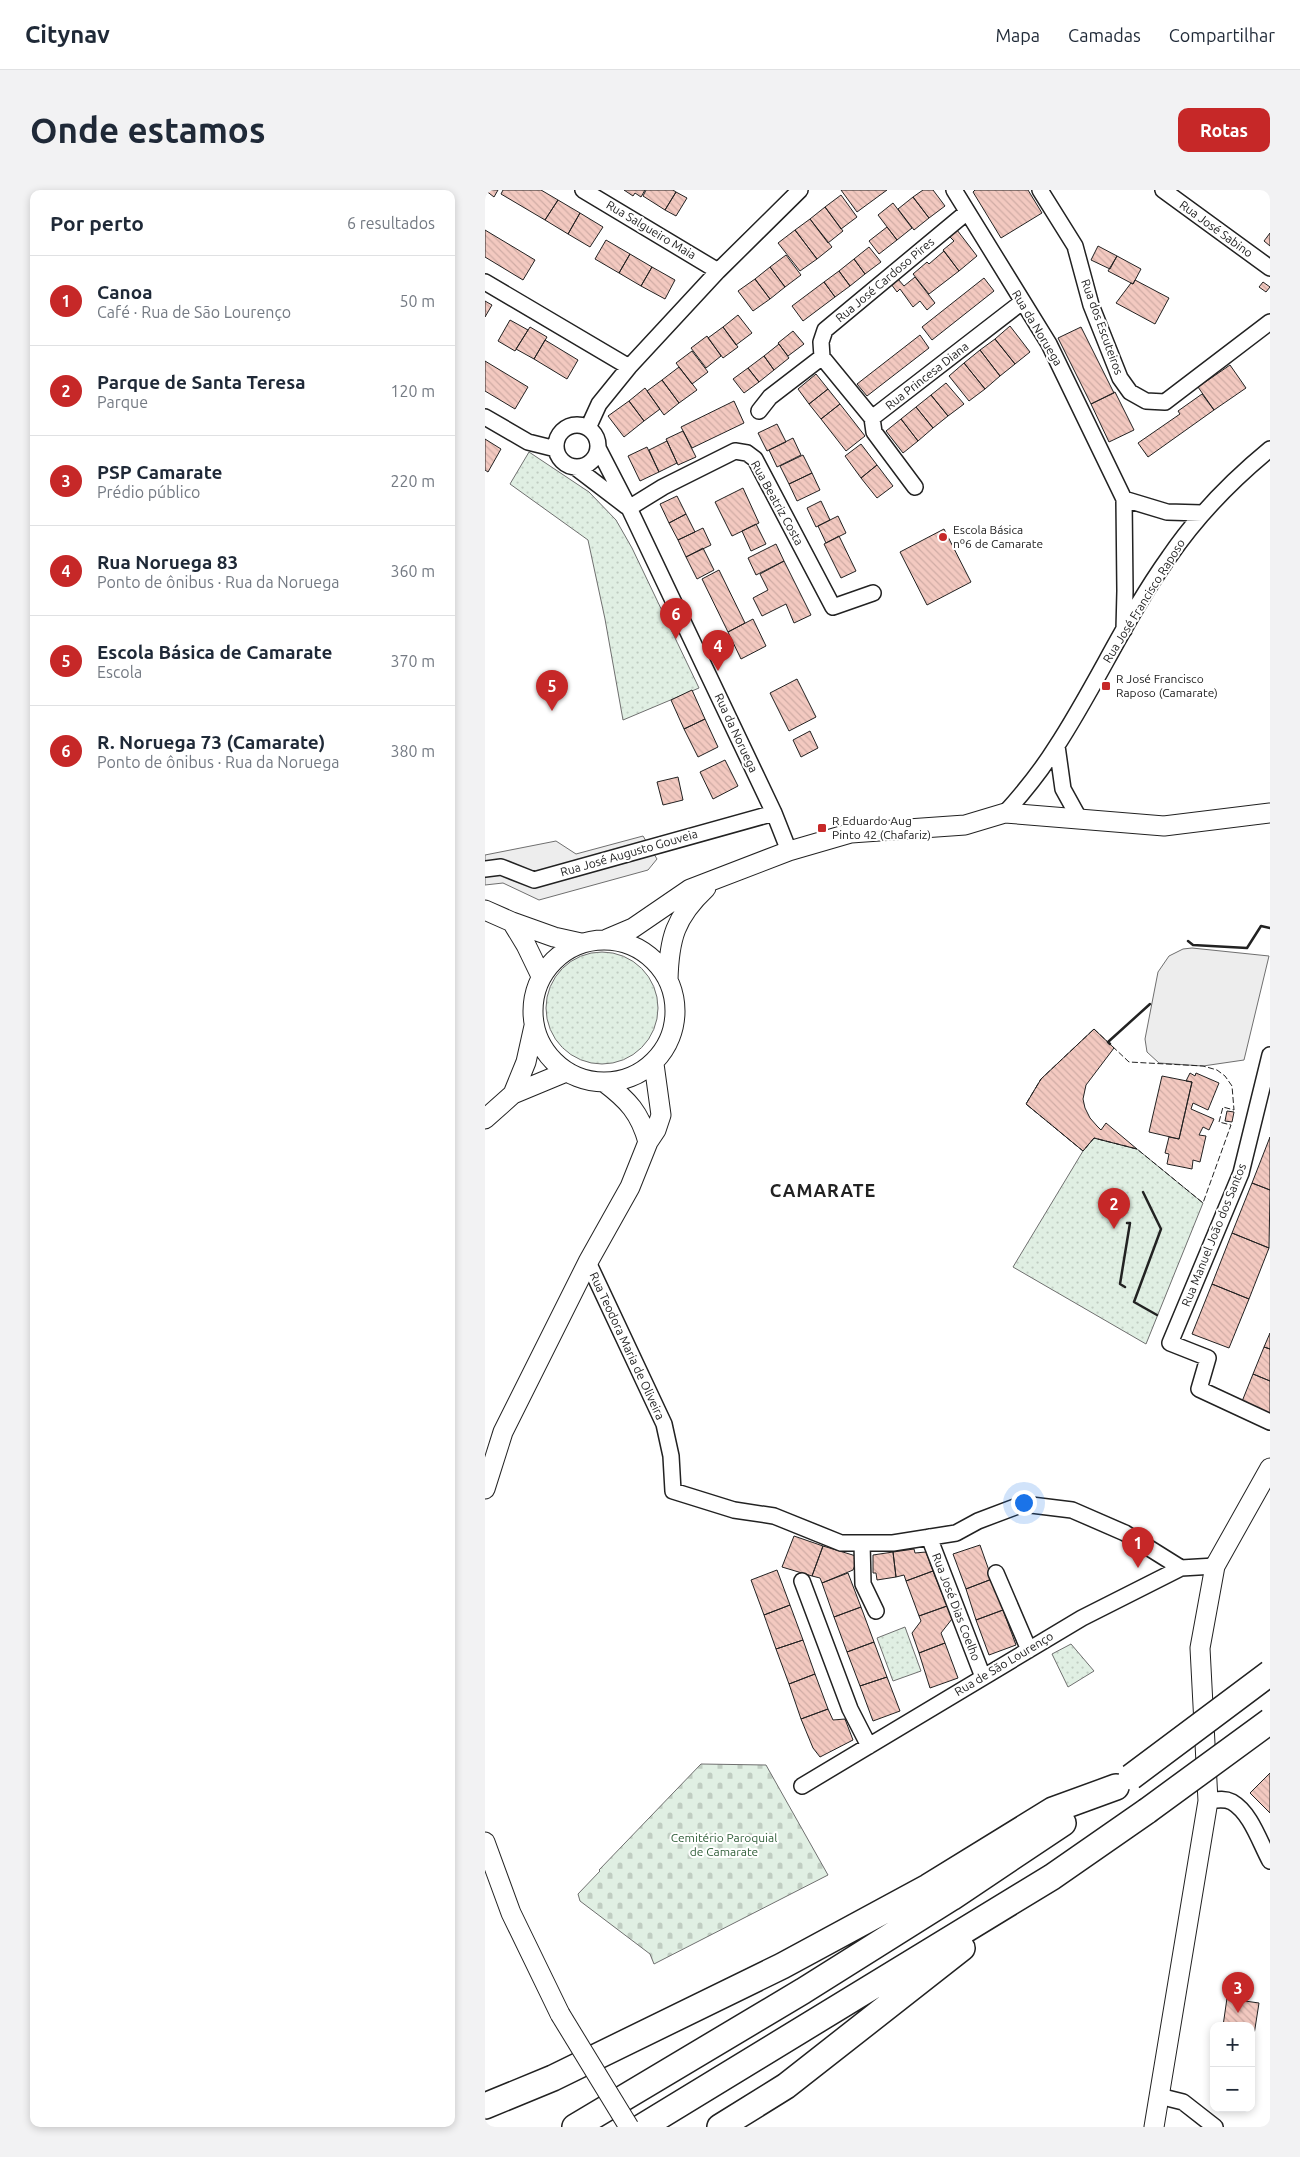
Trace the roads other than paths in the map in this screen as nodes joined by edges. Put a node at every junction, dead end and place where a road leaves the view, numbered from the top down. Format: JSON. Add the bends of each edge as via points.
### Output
{"nodes":[{"id":1,"x":583,"y":190,"type":"edge"},
{"id":2,"x":955,"y":190,"type":"edge"},
{"id":3,"x":1040,"y":190,"type":"edge"},
{"id":4,"x":1163,"y":190,"type":"edge"},
{"id":5,"x":796,"y":191,"type":"edge"},
{"id":6,"x":967,"y":212,"type":"junction"},
{"id":7,"x":1270,"y":268,"type":"edge"},
{"id":8,"x":719,"y":272,"type":"junction"},
{"id":9,"x":485,"y":282,"type":"edge"},
{"id":10,"x":1022,"y":302,"type":"junction"},
{"id":11,"x":1270,"y":322,"type":"edge"},
{"id":12,"x":822,"y":357,"type":"junction"},
{"id":13,"x":629,"y":367,"type":"junction"},
{"id":14,"x":759,"y":411,"type":"dead end"},
{"id":15,"x":485,"y":417,"type":"edge"},
{"id":16,"x":872,"y":418,"type":"junction"},
{"id":17,"x":588,"y":428,"type":"junction"},
{"id":18,"x":598,"y":448,"type":"junction"},
{"id":19,"x":556,"y":449,"type":"junction"},
{"id":20,"x":1270,"y":449,"type":"edge"},
{"id":21,"x":575,"y":467,"type":"junction"},
{"id":22,"x":915,"y":487,"type":"dead end"},
{"id":23,"x":1124,"y":499,"type":"junction"},
{"id":24,"x":629,"y":508,"type":"junction"},
{"id":25,"x":1202,"y":513,"type":"junction"},
{"id":26,"x":873,"y":593,"type":"dead end"},
{"id":27,"x":1124,"y":630,"type":"junction"},
{"id":28,"x":1057,"y":746,"type":"junction"},
{"id":29,"x":773,"y":813,"type":"junction"},
{"id":30,"x":1005,"y":814,"type":"junction"},
{"id":31,"x":1270,"y":814,"type":"edge"},
{"id":32,"x":1079,"y":818,"type":"junction"},
{"id":33,"x":789,"y":851,"type":"junction"},
{"id":34,"x":485,"y":869,"type":"edge"},
{"id":35,"x":714,"y":880,"type":"junction"},
{"id":36,"x":485,"y":910,"type":"edge"},
{"id":37,"x":512,"y":922,"type":"junction"},
{"id":38,"x":607,"y":939,"type":"junction"},
{"id":39,"x":581,"y":943,"type":"junction"},
{"id":40,"x":541,"y":976,"type":"junction"},
{"id":41,"x":668,"y":980,"type":"junction"},
{"id":42,"x":533,"y":1026,"type":"junction"},
{"id":43,"x":1270,"y":1055,"type":"edge"},
{"id":44,"x":654,"y":1064,"type":"junction"},
{"id":45,"x":566,"y":1072,"type":"junction"},
{"id":46,"x":604,"y":1082,"type":"junction"},
{"id":47,"x":513,"y":1094,"type":"junction"},
{"id":48,"x":485,"y":1119,"type":"edge"},
{"id":49,"x":648,"y":1142,"type":"junction"},
{"id":50,"x":588,"y":1262,"type":"junction"},
{"id":51,"x":1270,"y":1422,"type":"edge"},
{"id":52,"x":1270,"y":1468,"type":"edge"},
{"id":53,"x":485,"y":1489,"type":"edge"},
{"id":54,"x":929,"y":1537,"type":"junction"},
{"id":55,"x":862,"y":1543,"type":"junction"},
{"id":56,"x":1215,"y":1566,"type":"junction"},
{"id":57,"x":1181,"y":1568,"type":"junction"},
{"id":58,"x":996,"y":1573,"type":"dead end"},
{"id":59,"x":802,"y":1581,"type":"dead end"},
{"id":60,"x":876,"y":1611,"type":"dead end"},
{"id":61,"x":1029,"y":1650,"type":"junction"},
{"id":62,"x":1270,"y":1673,"type":"edge"},
{"id":63,"x":983,"y":1677,"type":"junction"},
{"id":64,"x":1270,"y":1722,"type":"edge"},
{"id":65,"x":869,"y":1746,"type":"junction"},
{"id":66,"x":1124,"y":1782,"type":"junction"},
{"id":67,"x":803,"y":1786,"type":"dead end"},
{"id":68,"x":1209,"y":1801,"type":"junction"},
{"id":69,"x":485,"y":1842,"type":"edge"},
{"id":70,"x":1270,"y":1861,"type":"edge"},
{"id":71,"x":1052,"y":1877,"type":"junction"},
{"id":72,"x":1159,"y":2096,"type":"junction"},
{"id":73,"x":485,"y":2106,"type":"edge"},
{"id":74,"x":575,"y":2127,"type":"edge"},
{"id":75,"x":629,"y":2127,"type":"edge"},
{"id":76,"x":642,"y":2127,"type":"edge"},
{"id":77,"x":720,"y":2127,"type":"edge"},
{"id":78,"x":1153,"y":2127,"type":"edge"},
{"id":79,"x":1215,"y":2127,"type":"edge"}],
"edges":[{"from":1,"to":8,"type":"street","name":"Rua Salgueiro Maia"},
{"from":2,"to":6,"type":"street","name":"Rua da Noruega"},
{"from":3,"to":11,"type":"street","name":"Rua dos Escuteiros","via":[[1075,246],[1091,305],[1120,378],[1130,392],[1146,401],[1165,402]]},
{"from":4,"to":7,"type":"street","name":"Rua José Sabino"},
{"from":5,"to":8,"type":"street"},
{"from":6,"to":10,"type":"street","name":"Rua da Noruega"},
{"from":6,"to":12,"type":"street","name":"Rua José Cardoso Pires","via":[[825,330],[821,342]]},
{"from":8,"to":13,"type":"street"},
{"from":9,"to":13,"type":"street"},
{"from":10,"to":16,"type":"street","name":"Rua Princesa Diana"},
{"from":10,"to":23,"type":"street","name":"Rua da Noruega","via":[[1049,344]]},
{"from":12,"to":14,"type":"street","via":[[770,397]]},
{"from":12,"to":16,"type":"street"},
{"from":13,"to":17,"type":"street","via":[[599,404]]},
{"from":15,"to":19,"type":"street","via":[[528,442]]},
{"from":16,"to":22,"type":"street","name":"Rua Princesa Diana","via":[[874,432]]},
{"from":17,"to":18,"type":"street","via":[[597,440]]},
{"from":17,"to":19,"type":"street","via":[[573,426],[565,429],[560,434]]},
{"from":18,"to":21,"type":"street","via":[[591,462]]},
{"from":18,"to":24,"type":"street","name":"Rua da Noruega"},
{"from":19,"to":21,"type":"street","via":[[563,462]]},
{"from":20,"to":25,"type":"street","name":"Rua José Francisco Raposo"},
{"from":21,"to":24,"type":"street","name":"Rua da Noruega"},
{"from":23,"to":25,"type":"street","via":[[1167,512]]},
{"from":23,"to":27,"type":"street","name":"Rua da Noruega"},
{"from":24,"to":26,"type":"street","name":"Rua Beatriz Costa","via":[[663,486],[735,451],[747,453],[755,459],[833,607]]},
{"from":24,"to":29,"type":"street","name":"Rua da Noruega"},
{"from":25,"to":27,"type":"street","name":"Rua José Francisco Raposo","via":[[1168,557]]},
{"from":27,"to":28,"type":"street","name":"Rua José Francisco Raposo"},
{"from":28,"to":30,"type":"street","name":"Rua José Francisco Raposo","via":[[1032,783]]},
{"from":28,"to":32,"type":"street","via":[[1063,788]]},
{"from":29,"to":33,"type":"street","name":"Rua da Noruega"},
{"from":29,"to":34,"type":"street","name":"Rua José Augusto Gouveia","via":[[534,880],[501,867]]},
{"from":30,"to":32,"type":"street"},
{"from":30,"to":33,"type":"street","via":[[965,826],[851,833]]},
{"from":31,"to":32,"type":"street","via":[[1164,826]]},
{"from":33,"to":35,"type":"street"},
{"from":35,"to":38,"type":"street","via":[[690,888],[633,928]]},
{"from":35,"to":41,"type":"street","via":[[689,904],[677,927],[669,951]]},
{"from":36,"to":37,"type":"street"},
{"from":37,"to":39,"type":"street"},
{"from":37,"to":40,"type":"street"},
{"from":38,"to":39,"type":"street"},
{"from":38,"to":41,"type":"street","via":[[632,945],[653,960]]},
{"from":39,"to":40,"type":"street","via":[[558,956]]},
{"from":40,"to":42,"type":"street","via":[[532,1009]]},
{"from":41,"to":44,"type":"street","via":[[675,1005],[672,1031]]},
{"from":42,"to":45,"type":"street","via":[[545,1053]]},
{"from":42,"to":47,"type":"street","via":[[526,1062]]},
{"from":43,"to":51,"type":"street","name":"Rua Manuel João dos Santos","via":[[1241,1172],[1170,1343],[1208,1358],[1199,1389]]},
{"from":44,"to":46,"type":"street","via":[[624,1079]]},
{"from":44,"to":49,"type":"street","via":[[661,1115]]},
{"from":45,"to":46,"type":"street","via":[[585,1080]]},
{"from":45,"to":47,"type":"street"},
{"from":46,"to":49,"type":"street","via":[[637,1113]]},
{"from":47,"to":48,"type":"street"},
{"from":49,"to":50,"type":"street","via":[[630,1187]]},
{"from":50,"to":53,"type":"street","via":[[503,1432]]},
{"from":50,"to":55,"type":"street","name":"Rua Teodora Maria de Oliveira","via":[[664,1424],[671,1456],[673,1491],[734,1510],[775,1516],[841,1543]]},
{"from":52,"to":56,"type":"street"},
{"from":54,"to":55,"type":"street","name":"Rua Teodora Maria de Oliveira","via":[[893,1543]]},
{"from":54,"to":57,"type":"street","name":"Rua Teodora Maria de Oliveira","via":[[956,1533],[1023,1504],[1072,1510],[1125,1533]]},
{"from":54,"to":63,"type":"street","name":"Rua José Dias Coelho"},
{"from":55,"to":60,"type":"street","via":[[863,1584]]},
{"from":56,"to":57,"type":"street","name":"Rua de São Lourenço"},
{"from":56,"to":68,"type":"street","via":[[1199,1648]]},
{"from":57,"to":61,"type":"street","name":"Rua de São Lourenço","via":[[1082,1618]]},
{"from":58,"to":61,"type":"street"},
{"from":59,"to":65,"type":"street","via":[[850,1709]]},
{"from":61,"to":63,"type":"street","name":"Rua de São Lourenço"},
{"from":62,"to":66,"type":"highway","bridge":true},
{"from":63,"to":65,"type":"street","name":"Rua de São Lourenço"},
{"from":64,"to":71,"type":"highway","bridge":true},
{"from":65,"to":67,"type":"street","name":"Rua de São Lourenço"},
{"from":66,"to":73,"type":"highway","via":[[1053,1810],[927,1887],[781,1966],[553,2078]]},
{"from":66,"to":74,"type":"highway","via":[[951,1898]]},
{"from":68,"to":70,"type":"street","via":[[1231,1801],[1241,1809]]},
{"from":68,"to":72,"type":"street"},
{"from":69,"to":75,"type":"street","bridge":true,"via":[[511,1913],[560,2014]]},
{"from":71,"to":76,"type":"highway"},
{"from":71,"to":77,"type":"highway","via":[[786,2086]]},
{"from":72,"to":78,"type":"street"},
{"from":72,"to":79,"type":"street","via":[[1183,2102]]}]}
